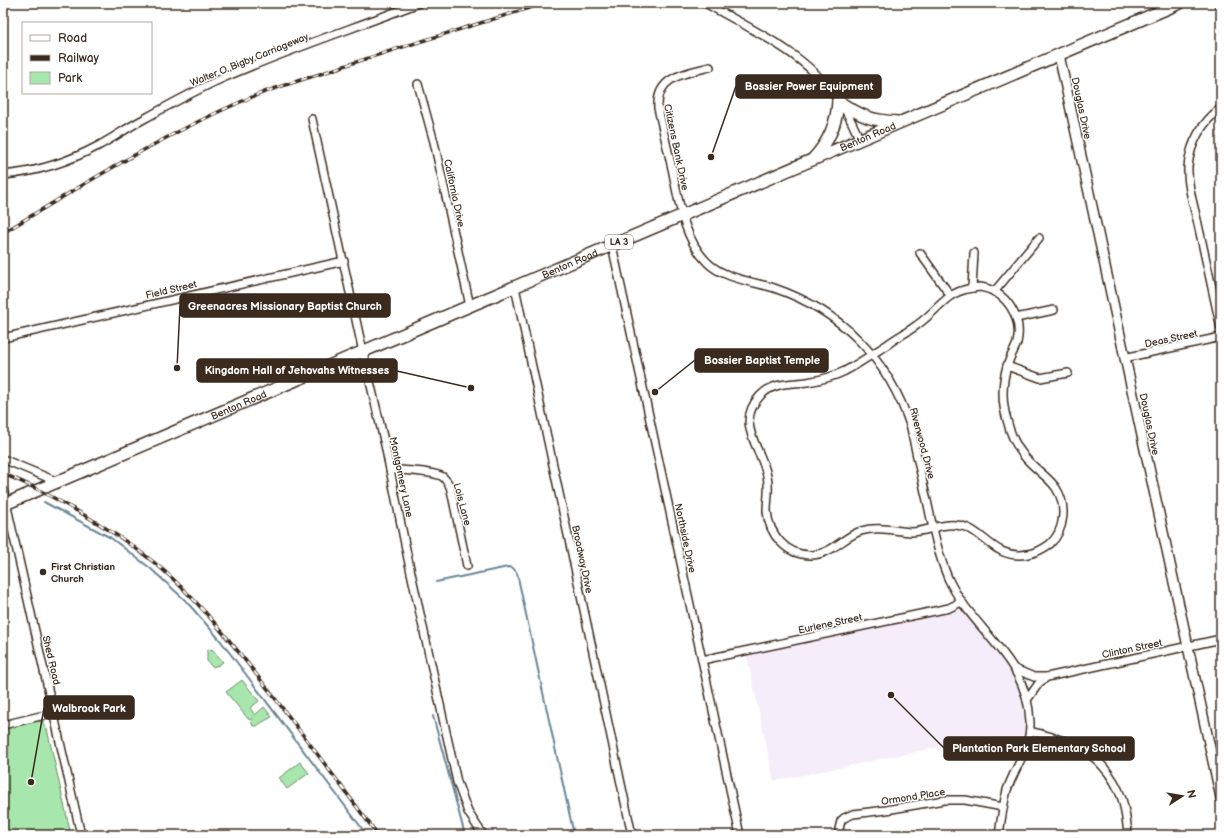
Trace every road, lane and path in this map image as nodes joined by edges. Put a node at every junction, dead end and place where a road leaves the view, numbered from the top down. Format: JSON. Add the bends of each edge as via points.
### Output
{"nodes":[{"id":1,"x":419,"y":3,"type":"edge"},
{"id":2,"x":704,"y":3,"type":"edge"},
{"id":3,"x":1180,"y":3,"type":"edge"},
{"id":4,"x":1218,"y":3,"type":"edge"},
{"id":5,"x":1221,"y":10,"type":"edge"},
{"id":6,"x":1060,"y":55,"type":"junction"},
{"id":7,"x":710,"y":67,"type":"dead end"},
{"id":8,"x":418,"y":84,"type":"dead end"},
{"id":9,"x":838,"y":101,"type":"junction"},
{"id":10,"x":1221,"y":108,"type":"edge"},
{"id":11,"x":312,"y":120,"type":"dead end"},
{"id":12,"x":901,"y":122,"type":"junction"},
{"id":13,"x":860,"y":140,"type":"junction"},
{"id":14,"x":812,"y":161,"type":"junction"},
{"id":15,"x":3,"y":175,"type":"edge"},
{"id":16,"x":682,"y":216,"type":"junction"},
{"id":17,"x":1039,"y":238,"type":"dead end"},
{"id":18,"x":612,"y":246,"type":"junction"},
{"id":19,"x":920,"y":253,"type":"dead end"},
{"id":20,"x":974,"y":253,"type":"dead end"},
{"id":21,"x":344,"y":261,"type":"junction"},
{"id":22,"x":515,"y":287,"type":"junction"},
{"id":23,"x":972,"y":288,"type":"junction"},
{"id":24,"x":994,"y":292,"type":"junction"},
{"id":25,"x":950,"y":295,"type":"junction"},
{"id":26,"x":470,"y":306,"type":"junction"},
{"id":27,"x":1054,"y":310,"type":"dead end"},
{"id":28,"x":1016,"y":318,"type":"junction"},
{"id":29,"x":1221,"y":329,"type":"edge"},
{"id":30,"x":1221,"y":337,"type":"edge"},
{"id":31,"x":3,"y":338,"type":"edge"},
{"id":32,"x":363,"y":352,"type":"junction"},
{"id":33,"x":872,"y":354,"type":"junction"},
{"id":34,"x":1124,"y":358,"type":"junction"},
{"id":35,"x":1007,"y":366,"type":"junction"},
{"id":36,"x":1068,"y":373,"type":"dead end"},
{"id":37,"x":3,"y":459,"type":"edge"},
{"id":38,"x":390,"y":469,"type":"junction"},
{"id":39,"x":58,"y":482,"type":"junction"},
{"id":40,"x":3,"y":489,"type":"edge"},
{"id":41,"x":5,"y":505,"type":"edge"},
{"id":42,"x":932,"y":528,"type":"junction"},
{"id":43,"x":467,"y":566,"type":"dead end"},
{"id":44,"x":961,"y":602,"type":"junction"},
{"id":45,"x":1221,"y":639,"type":"edge"},
{"id":46,"x":1188,"y":646,"type":"junction"},
{"id":47,"x":702,"y":660,"type":"junction"},
{"id":48,"x":1015,"y":669,"type":"junction"},
{"id":49,"x":1047,"y":677,"type":"junction"},
{"id":50,"x":1027,"y":700,"type":"junction"},
{"id":51,"x":53,"y":714,"type":"junction"},
{"id":52,"x":3,"y":725,"type":"edge"},
{"id":53,"x":1030,"y":731,"type":"junction"},
{"id":54,"x":1221,"y":798,"type":"edge"},
{"id":55,"x":1003,"y":807,"type":"junction"},
{"id":56,"x":81,"y":835,"type":"edge"},
{"id":57,"x":483,"y":835,"type":"edge"},
{"id":58,"x":632,"y":835,"type":"edge"},
{"id":59,"x":740,"y":835,"type":"edge"},
{"id":60,"x":840,"y":835,"type":"edge"},
{"id":61,"x":999,"y":835,"type":"edge"},
{"id":62,"x":1128,"y":835,"type":"edge"}],
"edges":[{"from":1,"to":15,"type":"street","name":"Walter O. Bigby Carriageway","via":[[223,78],[73,158],[42,169]]},
{"from":2,"to":9,"type":"street","via":[[794,54],[826,84]]},
{"from":3,"to":6,"type":"main road","name":"Benton Road","number":"LA 3"},
{"from":4,"to":5,"type":"street"},
{"from":6,"to":12,"type":"main road","name":"Benton Road","number":"LA 3"},
{"from":6,"to":34,"type":"street","name":"Douglas Drive"},
{"from":7,"to":16,"type":"street","name":"Citizens Bank Drive","via":[[675,76],[662,88],[658,98]]},
{"from":8,"to":26,"type":"street","name":"California Drive","via":[[434,142]]},
{"from":9,"to":12,"type":"main road","via":[[857,113],[877,121]]},
{"from":9,"to":13,"type":"street"},
{"from":9,"to":14,"type":"main road","via":[[830,136]]},
{"from":10,"to":29,"type":"street","via":[[1208,119],[1197,135],[1188,168],[1192,198]]},
{"from":11,"to":21,"type":"street","name":"Montgomery Lane"},
{"from":12,"to":13,"type":"main road","name":"Benton Road","number":"LA 3"},
{"from":13,"to":14,"type":"main road","name":"Benton Road","number":"LA 3"},
{"from":14,"to":16,"type":"main road","name":"Benton Road","number":"LA 3"},
{"from":16,"to":18,"type":"main road","name":"Benton Road","number":"LA 3"},
{"from":16,"to":33,"type":"street","name":"Riverwood Drive","via":[[694,244],[713,267],[794,296],[818,308],[857,337]]},
{"from":17,"to":24,"type":"street"},
{"from":18,"to":22,"type":"main road","name":"Benton Road","number":"LA 3"},
{"from":18,"to":47,"type":"street","name":"Northside Drive"},
{"from":19,"to":25,"type":"street"},
{"from":20,"to":23,"type":"street"},
{"from":21,"to":31,"type":"street","name":"Field Street"},
{"from":21,"to":32,"type":"street","name":"Montgomery Lane"},
{"from":22,"to":26,"type":"main road","name":"Benton Road","number":"LA 3"},
{"from":22,"to":58,"type":"street","name":"Broadway Drive"},
{"from":23,"to":24,"type":"street","via":[[984,288]]},
{"from":23,"to":25,"type":"street"},
{"from":24,"to":28,"type":"street","via":[[1010,305]]},
{"from":25,"to":33,"type":"street","via":[[920,323]]},
{"from":26,"to":32,"type":"main road","name":"Benton Road","number":"LA 3"},
{"from":27,"to":28,"type":"street"},
{"from":28,"to":35,"type":"street","via":[[1017,342]]},
{"from":30,"to":34,"type":"street","name":"Deas Street"},
{"from":32,"to":38,"type":"street","name":"Montgomery Lane"},
{"from":32,"to":39,"type":"main road","name":"Benton Road","number":"LA 3"},
{"from":33,"to":42,"type":"street","name":"Riverwood Drive","via":[[894,386],[906,414]]},
{"from":33,"to":42,"type":"street","via":[[830,377],[778,385],[760,396],[750,417],[750,432],[767,475],[769,524],[783,545],[799,554],[810,555],[823,554],[865,530],[911,532]]},
{"from":34,"to":46,"type":"street","name":"Douglas Drive"},
{"from":35,"to":36,"type":"street","via":[[1040,378]]},
{"from":35,"to":42,"type":"street","via":[[1003,390],[1006,418],[1024,456],[1051,481],[1060,495],[1063,518],[1058,534],[1043,549],[1029,554],[1014,555],[1001,552],[965,526],[950,524]]},
{"from":37,"to":39,"type":"street"},
{"from":38,"to":43,"type":"street","name":"Lois Lane","via":[[434,474],[446,480],[451,490]]},
{"from":38,"to":57,"type":"street","name":"Montgomery Lane","via":[[457,782],[468,812]]},
{"from":39,"to":41,"type":"main road","name":"Benton Road","number":"LA 3"},
{"from":40,"to":41,"type":"street","name":"Shed Road"},
{"from":41,"to":51,"type":"street","name":"Shed Road"},
{"from":42,"to":44,"type":"street","name":"Riverwood Drive","via":[[942,563]]},
{"from":44,"to":47,"type":"street","name":"Eurlene Street","via":[[949,608]]},
{"from":44,"to":48,"type":"street","name":"Riverwood Drive"},
{"from":45,"to":46,"type":"street","name":"Clinton Street"},
{"from":46,"to":49,"type":"street","name":"Clinton Street"},
{"from":46,"to":54,"type":"street","name":"Douglas Drive"},
{"from":47,"to":59,"type":"street","name":"Northside Drive"},
{"from":48,"to":49,"type":"street","name":"Clinton Street","via":[[1034,677]]},
{"from":48,"to":50,"type":"street","name":"Riverwood Drive"},
{"from":49,"to":50,"type":"street","via":[[1039,683]]},
{"from":50,"to":53,"type":"street","name":"Riverwood Drive"},
{"from":51,"to":52,"type":"street"},
{"from":51,"to":56,"type":"street","name":"Shed Road"},
{"from":53,"to":55,"type":"street","name":"Riverwood Drive","via":[[1024,754]]},
{"from":53,"to":62,"type":"street","via":[[1072,744],[1104,768],[1122,799]]},
{"from":55,"to":60,"type":"street","name":"Ormond Place","via":[[970,800],[949,800],[852,814],[841,821]]},
{"from":55,"to":61,"type":"street","name":"Riverwood Drive"}]}
